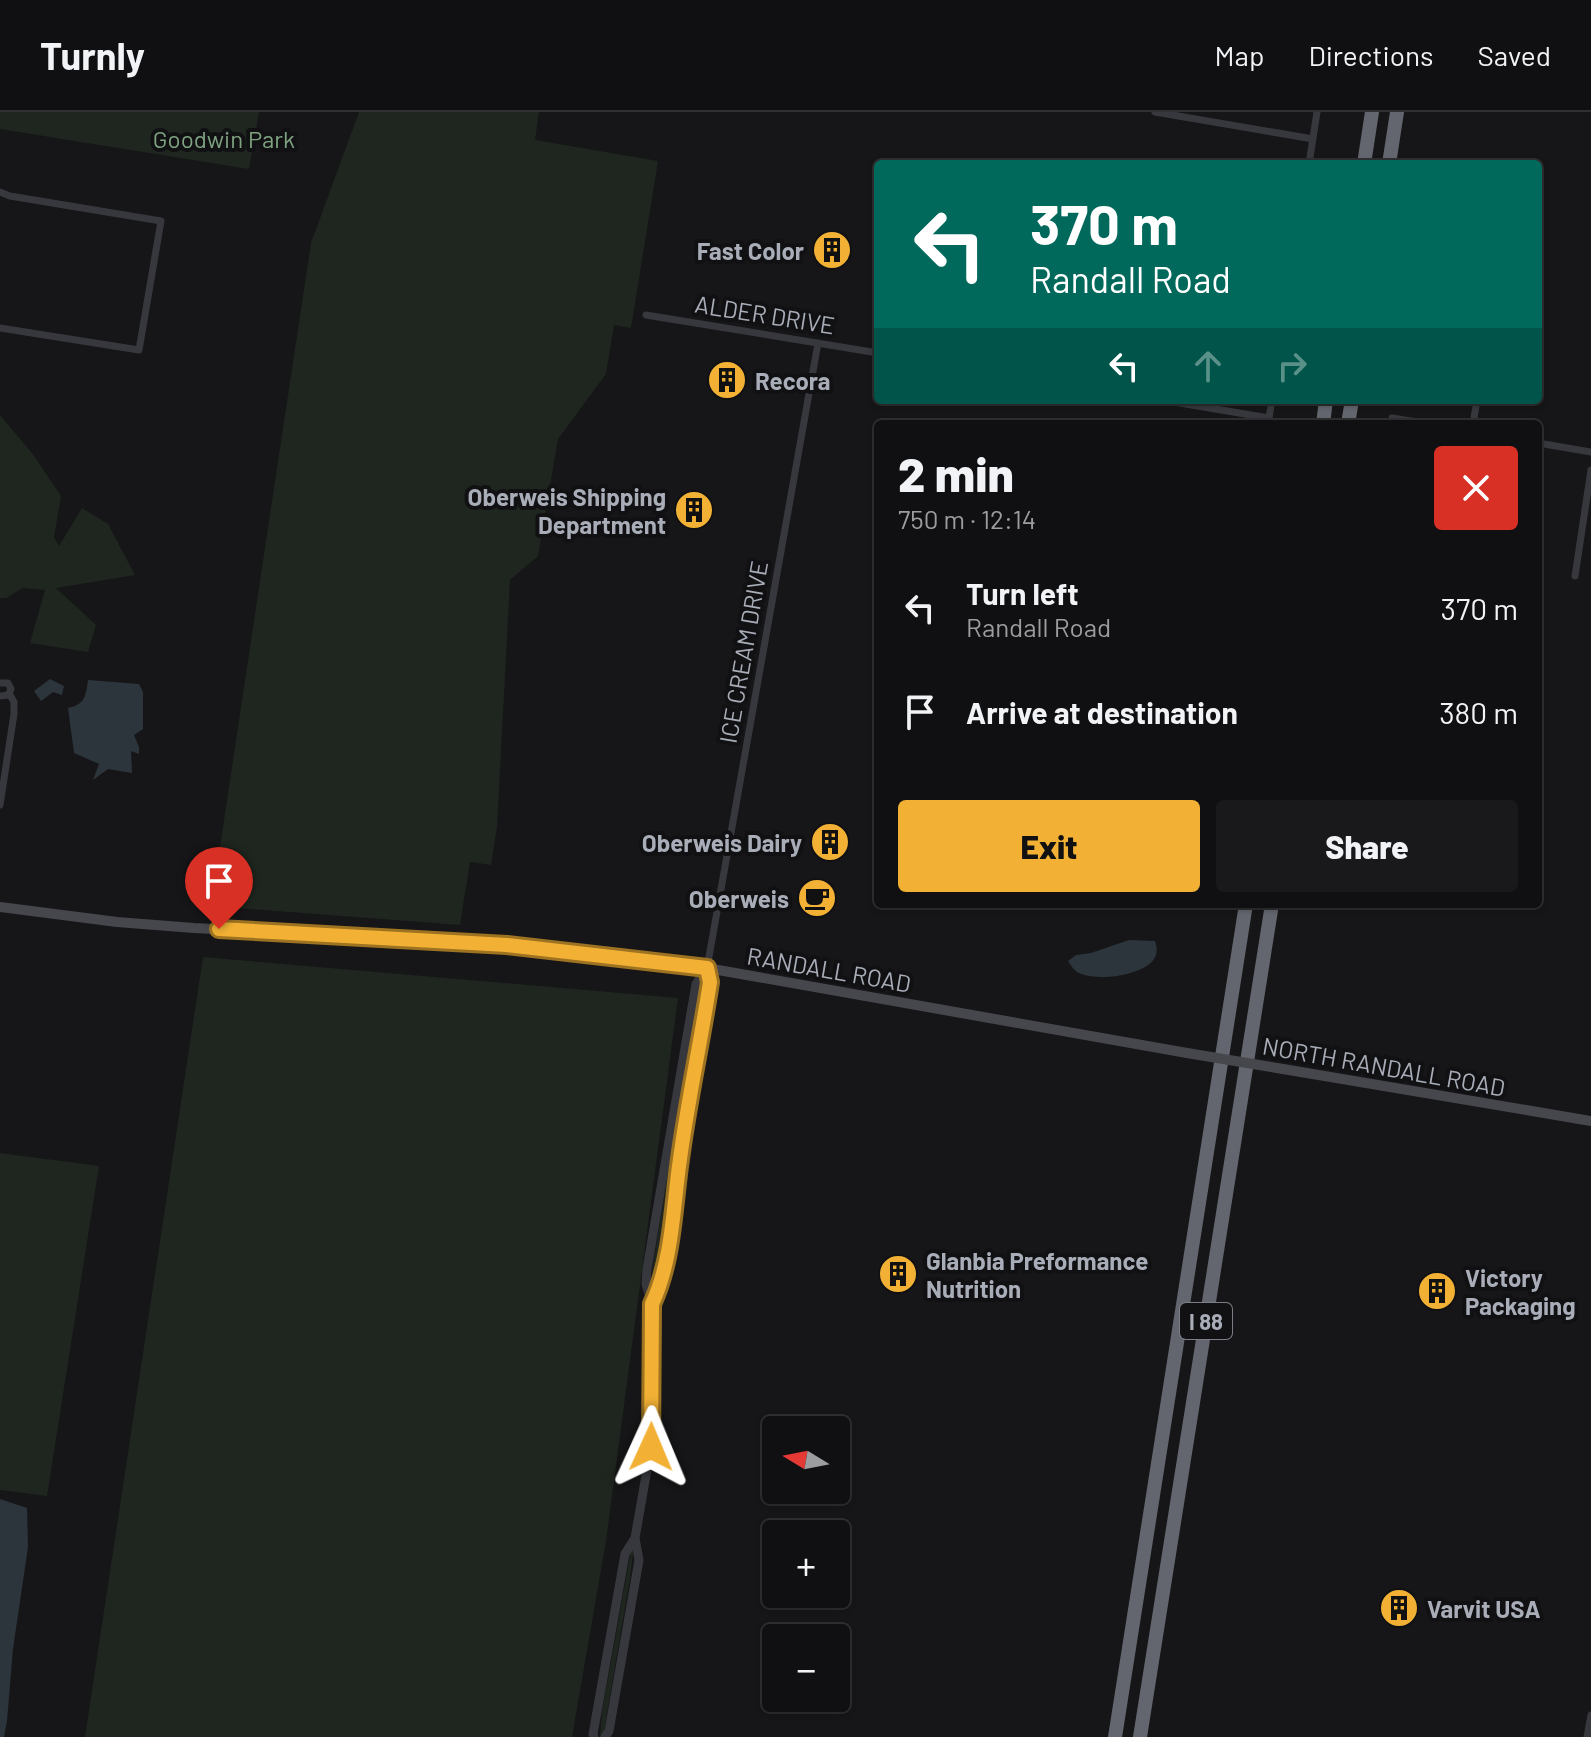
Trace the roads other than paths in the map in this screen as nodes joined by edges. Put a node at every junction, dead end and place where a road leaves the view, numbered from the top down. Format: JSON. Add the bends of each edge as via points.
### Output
{"nodes":[{"id":1,"x":1155,"y":112,"type":"edge"},
{"id":2,"x":1317,"y":112,"type":"edge"},
{"id":3,"x":1372,"y":112,"type":"edge"},
{"id":4,"x":1397,"y":112,"type":"edge"},
{"id":5,"x":1313,"y":139,"type":"junction"},
{"id":6,"x":1310,"y":160,"type":"edge"},
{"id":7,"x":1365,"y":160,"type":"edge"},
{"id":8,"x":1390,"y":160,"type":"edge"},
{"id":9,"x":0,"y":192,"type":"edge"},
{"id":10,"x":646,"y":315,"type":"dead end"},
{"id":11,"x":0,"y":328,"type":"edge"},
{"id":12,"x":818,"y":343,"type":"junction"},
{"id":13,"x":874,"y":352,"type":"edge"},
{"id":14,"x":1182,"y":404,"type":"edge"},
{"id":15,"x":1392,"y":418,"type":"dead end"},
{"id":16,"x":1264,"y":420,"type":"edge"},
{"id":17,"x":1404,"y":420,"type":"edge"},
{"id":18,"x":1542,"y":444,"type":"edge"},
{"id":19,"x":1591,"y":452,"type":"edge"},
{"id":20,"x":1591,"y":470,"type":"edge"},
{"id":21,"x":1575,"y":576,"type":"dead end"},
{"id":22,"x":0,"y":683,"type":"edge"},
{"id":23,"x":9,"y":693,"type":"junction"},
{"id":24,"x":0,"y":696,"type":"edge"},
{"id":25,"x":0,"y":805,"type":"edge"},
{"id":26,"x":0,"y":907,"type":"edge"},
{"id":27,"x":1245,"y":908,"type":"edge"},
{"id":28,"x":1271,"y":908,"type":"edge"},
{"id":29,"x":707,"y":968,"type":"junction"},
{"id":30,"x":1171,"y":1050,"type":"joint"},
{"id":31,"x":1591,"y":1121,"type":"edge"},
{"id":32,"x":652,"y":1304,"type":"junction"},
{"id":33,"x":635,"y":1538,"type":"junction"},
{"id":34,"x":1591,"y":1715,"type":"edge"},
{"id":35,"x":594,"y":1737,"type":"edge"},
{"id":36,"x":605,"y":1737,"type":"edge"},
{"id":37,"x":1115,"y":1737,"type":"edge"},
{"id":38,"x":1140,"y":1737,"type":"edge"},
{"id":39,"x":1587,"y":1737,"type":"edge"}],
"edges":[{"from":1,"to":5,"type":"street"},
{"from":2,"to":5,"type":"street"},
{"from":3,"to":7,"type":"highway"},
{"from":4,"to":8,"type":"highway"},
{"from":5,"to":6,"type":"street"},
{"from":9,"to":11,"type":"street","via":[[161,221],[139,350]]},
{"from":10,"to":12,"type":"street","name":"ALDER DRIVE"},
{"from":12,"to":13,"type":"street","name":"ALDER DRIVE"},
{"from":12,"to":29,"type":"street","name":"ICE CREAM DRIVE"},
{"from":14,"to":16,"type":"street"},
{"from":15,"to":17,"type":"street"},
{"from":18,"to":19,"type":"street"},
{"from":20,"to":21,"type":"street"},
{"from":22,"to":23,"type":"street","via":[[9,685]]},
{"from":23,"to":24,"type":"street"},
{"from":23,"to":25,"type":"street","via":[[14,714]]},
{"from":26,"to":29,"type":"main road","name":"RANDALL ROAD","via":[[194,928],[507,945]]},
{"from":27,"to":37,"type":"highway","number":"I 88"},
{"from":28,"to":38,"type":"highway","number":"I 88"},
{"from":29,"to":30,"type":"main road","name":"RANDALL ROAD"},
{"from":29,"to":32,"type":"street","via":[[710,982],[662,1283]]},
{"from":29,"to":32,"type":"street","via":[[696,984],[647,1269]]},
{"from":30,"to":31,"type":"main road","name":"NORTH RANDALL ROAD","bridge":true},
{"from":32,"to":33,"type":"street","via":[[651,1447]]},
{"from":33,"to":35,"type":"street","via":[[625,1554]]},
{"from":33,"to":36,"type":"street","via":[[639,1560]]},
{"from":34,"to":39,"type":"street"}]}
